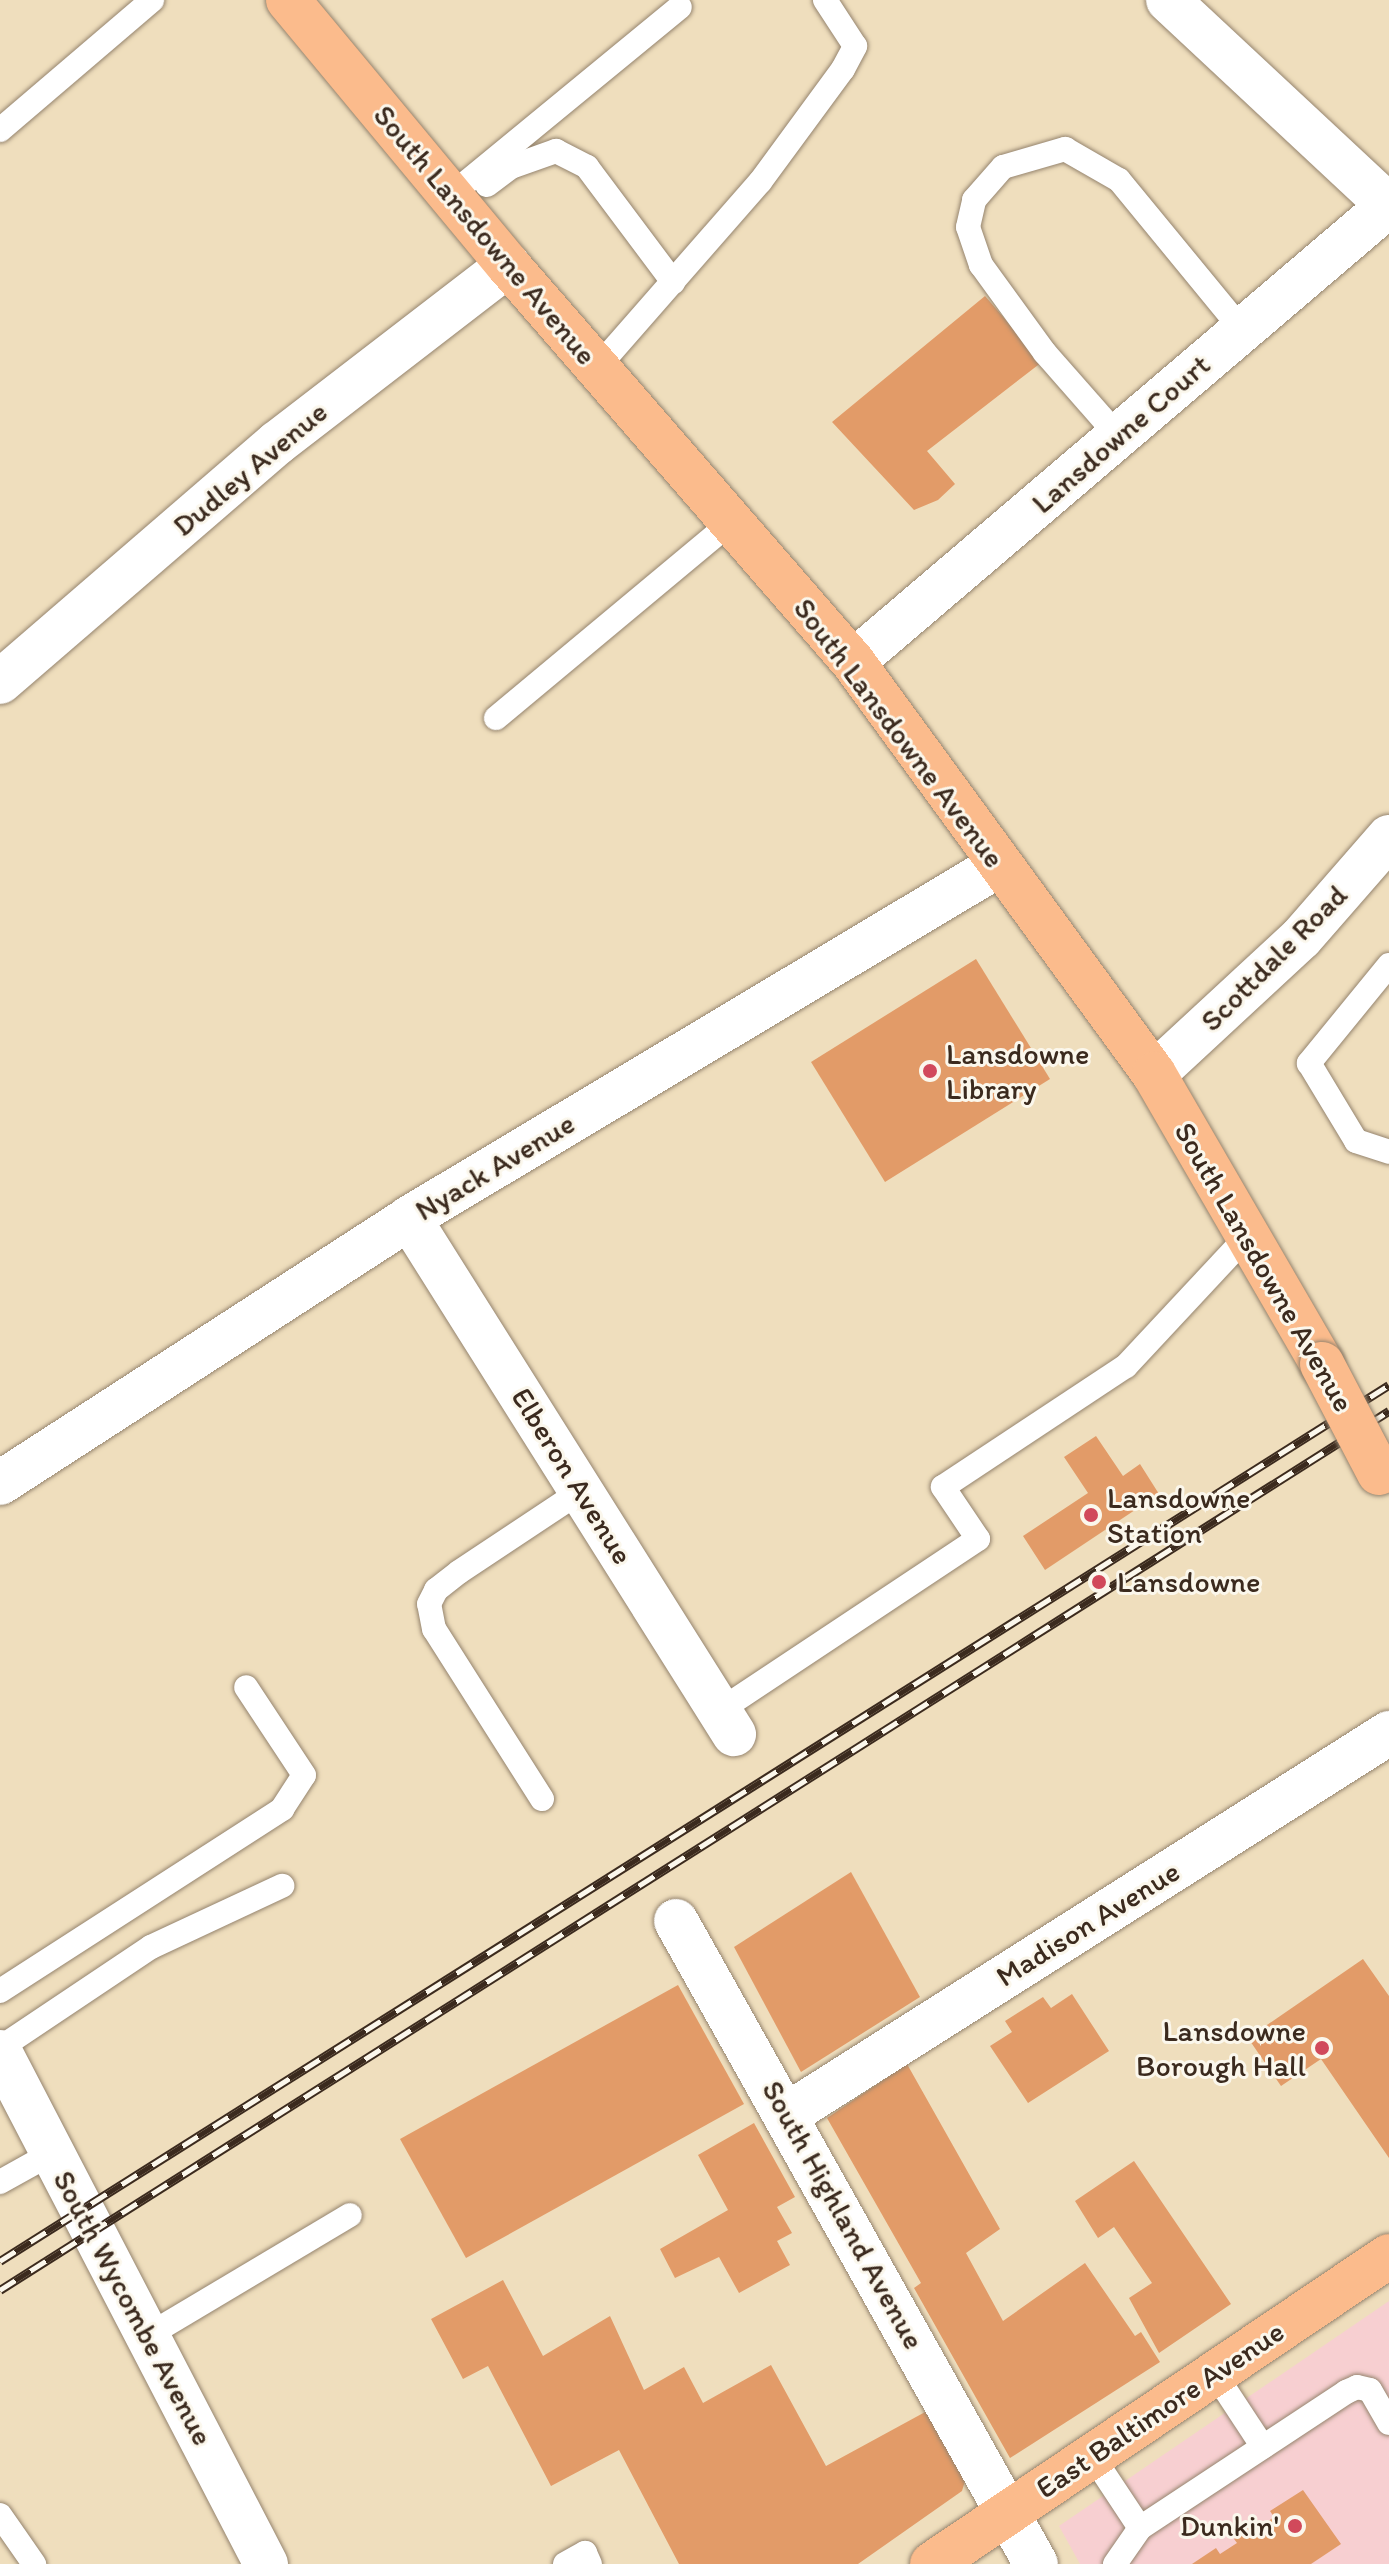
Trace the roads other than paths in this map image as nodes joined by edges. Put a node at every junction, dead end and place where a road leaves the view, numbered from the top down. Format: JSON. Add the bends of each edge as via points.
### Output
{"nodes":[{"id":1,"x":152,"y":0,"type":"edge"},
{"id":2,"x":288,"y":0,"type":"edge"},
{"id":3,"x":825,"y":0,"type":"edge"},
{"id":4,"x":1168,"y":0,"type":"edge"},
{"id":5,"x":680,"y":7,"type":"dead end"},
{"id":6,"x":0,"y":130,"type":"edge"},
{"id":7,"x":455,"y":201,"type":"junction"},
{"id":8,"x":1389,"y":205,"type":"edge"},
{"id":9,"x":508,"y":265,"type":"junction"},
{"id":10,"x":673,"y":282,"type":"junction"},
{"id":11,"x":1242,"y":330,"type":"junction"},
{"id":12,"x":597,"y":368,"type":"junction"},
{"id":13,"x":1118,"y":436,"type":"junction"},
{"id":14,"x":731,"y":522,"type":"junction"},
{"id":15,"x":853,"y":662,"type":"junction"},
{"id":16,"x":0,"y":682,"type":"edge"},
{"id":17,"x":496,"y":718,"type":"dead end"},
{"id":18,"x":1387,"y":842,"type":"edge"},
{"id":19,"x":999,"y":865,"type":"junction"},
{"id":20,"x":1389,"y":965,"type":"edge"},
{"id":21,"x":1154,"y":1074,"type":"junction"},
{"id":22,"x":1389,"y":1152,"type":"edge"},
{"id":23,"x":409,"y":1218,"type":"junction"},
{"id":24,"x":1249,"y":1234,"type":"junction"},
{"id":25,"x":0,"y":1483,"type":"edge"},
{"id":26,"x":1384,"y":1483,"type":"edge"},
{"id":27,"x":581,"y":1491,"type":"junction"},
{"id":28,"x":246,"y":1687,"type":"dead end"},
{"id":29,"x":726,"y":1723,"type":"joint"},
{"id":30,"x":1389,"y":1733,"type":"edge"},
{"id":31,"x":542,"y":1799,"type":"dead end"},
{"id":32,"x":282,"y":1886,"type":"dead end"},
{"id":33,"x":676,"y":1921,"type":"dead end"},
{"id":34,"x":0,"y":1991,"type":"edge"},
{"id":35,"x":0,"y":2050,"type":"edge"},
{"id":36,"x":788,"y":2114,"type":"junction"},
{"id":37,"x":52,"y":2153,"type":"junction"},
{"id":38,"x":0,"y":2182,"type":"edge"},
{"id":39,"x":350,"y":2215,"type":"dead end"},
{"id":40,"x":1389,"y":2256,"type":"edge"},
{"id":41,"x":147,"y":2336,"type":"junction"},
{"id":42,"x":1215,"y":2374,"type":"junction"},
{"id":43,"x":1389,"y":2423,"type":"edge"},
{"id":44,"x":1263,"y":2447,"type":"junction"},
{"id":45,"x":1093,"y":2457,"type":"junction"},
{"id":46,"x":1008,"y":2511,"type":"junction"},
{"id":47,"x":0,"y":2515,"type":"edge"},
{"id":48,"x":1140,"y":2528,"type":"junction"},
{"id":49,"x":34,"y":2564,"type":"edge"},
{"id":50,"x":266,"y":2564,"type":"edge"},
{"id":51,"x":565,"y":2564,"type":"edge"},
{"id":52,"x":590,"y":2564,"type":"edge"},
{"id":53,"x":932,"y":2564,"type":"edge"},
{"id":54,"x":1036,"y":2564,"type":"edge"},
{"id":55,"x":1115,"y":2564,"type":"edge"}],
"edges":[{"from":1,"to":6,"type":"lane"},
{"from":2,"to":7,"type":"main road","name":"South Lansdowne Avenue"},
{"from":3,"to":10,"type":"lane","via":[[855,46],[843,69],[760,182]]},
{"from":4,"to":8,"type":"street","name":"Lansdowne Court"},
{"from":5,"to":7,"type":"lane"},
{"from":7,"to":9,"type":"main road","name":"South Lansdowne Avenue"},
{"from":7,"to":10,"type":"lane","via":[[511,167],[556,151],[587,167]]},
{"from":8,"to":11,"type":"street","name":"Lansdowne Court"},
{"from":9,"to":12,"type":"main road","name":"South Lansdowne Avenue"},
{"from":9,"to":16,"type":"street","name":"Dudley Avenue","via":[[277,443]]},
{"from":10,"to":12,"type":"lane"},
{"from":11,"to":13,"type":"street","name":"Lansdowne Court"},
{"from":11,"to":13,"type":"lane","via":[[1119,180],[1065,149],[1003,167],[974,200],[968,227],[981,265],[1045,353]]},
{"from":12,"to":14,"type":"main road","name":"South Lansdowne Avenue"},
{"from":13,"to":15,"type":"street","name":"Lansdowne Court"},
{"from":14,"to":15,"type":"main road","name":"South Lansdowne Avenue"},
{"from":14,"to":17,"type":"lane"},
{"from":15,"to":19,"type":"main road","name":"South Lansdowne Avenue"},
{"from":18,"to":21,"type":"street","name":"Scottdale Road","via":[[1301,938]]},
{"from":19,"to":21,"type":"main road","name":"South Lansdowne Avenue"},
{"from":19,"to":23,"type":"street","name":"Nyack Avenue"},
{"from":20,"to":22,"type":"lane","via":[[1309,1063],[1356,1141]]},
{"from":21,"to":24,"type":"main road","name":"South Lansdowne Avenue"},
{"from":23,"to":25,"type":"street","name":"Nyack Avenue"},
{"from":23,"to":27,"type":"street","name":"Elberon Avenue"},
{"from":24,"to":26,"type":"main road","name":"South Lansdowne Avenue","bridge":true},
{"from":24,"to":29,"type":"lane","via":[[1126,1366],[943,1487],[978,1539]]},
{"from":27,"to":29,"type":"street","name":"Elberon Avenue"},
{"from":27,"to":31,"type":"lane","via":[[459,1572],[436,1590],[429,1604],[434,1629]]},
{"from":28,"to":34,"type":"lane","via":[[304,1775],[282,1809]]},
{"from":30,"to":36,"type":"street","name":"Madison Avenue"},
{"from":32,"to":35,"type":"lane","via":[[151,1947]]},
{"from":33,"to":36,"type":"street","name":"South Highland Avenue"},
{"from":35,"to":37,"type":"street","name":"South Wycombe Avenue"},
{"from":36,"to":46,"type":"street","name":"South Highland Avenue"},
{"from":37,"to":38,"type":"lane"},
{"from":37,"to":41,"type":"street","name":"South Wycombe Avenue"},
{"from":39,"to":41,"type":"lane"},
{"from":40,"to":42,"type":"main road","name":"East Baltimore Avenue"},
{"from":41,"to":50,"type":"street","name":"South Wycombe Avenue"},
{"from":42,"to":44,"type":"lane"},
{"from":42,"to":45,"type":"main road","name":"East Baltimore Avenue"},
{"from":43,"to":44,"type":"lane","via":[[1370,2390],[1357,2387]]},
{"from":44,"to":48,"type":"lane"},
{"from":45,"to":46,"type":"main road","name":"East Baltimore Avenue"},
{"from":45,"to":48,"type":"lane"},
{"from":46,"to":53,"type":"main road","name":"East Baltimore Avenue"},
{"from":46,"to":54,"type":"street","name":"South Highland Avenue"},
{"from":47,"to":49,"type":"lane"},
{"from":48,"to":55,"type":"lane"},
{"from":51,"to":52,"type":"lane","via":[[585,2553]]}]}
